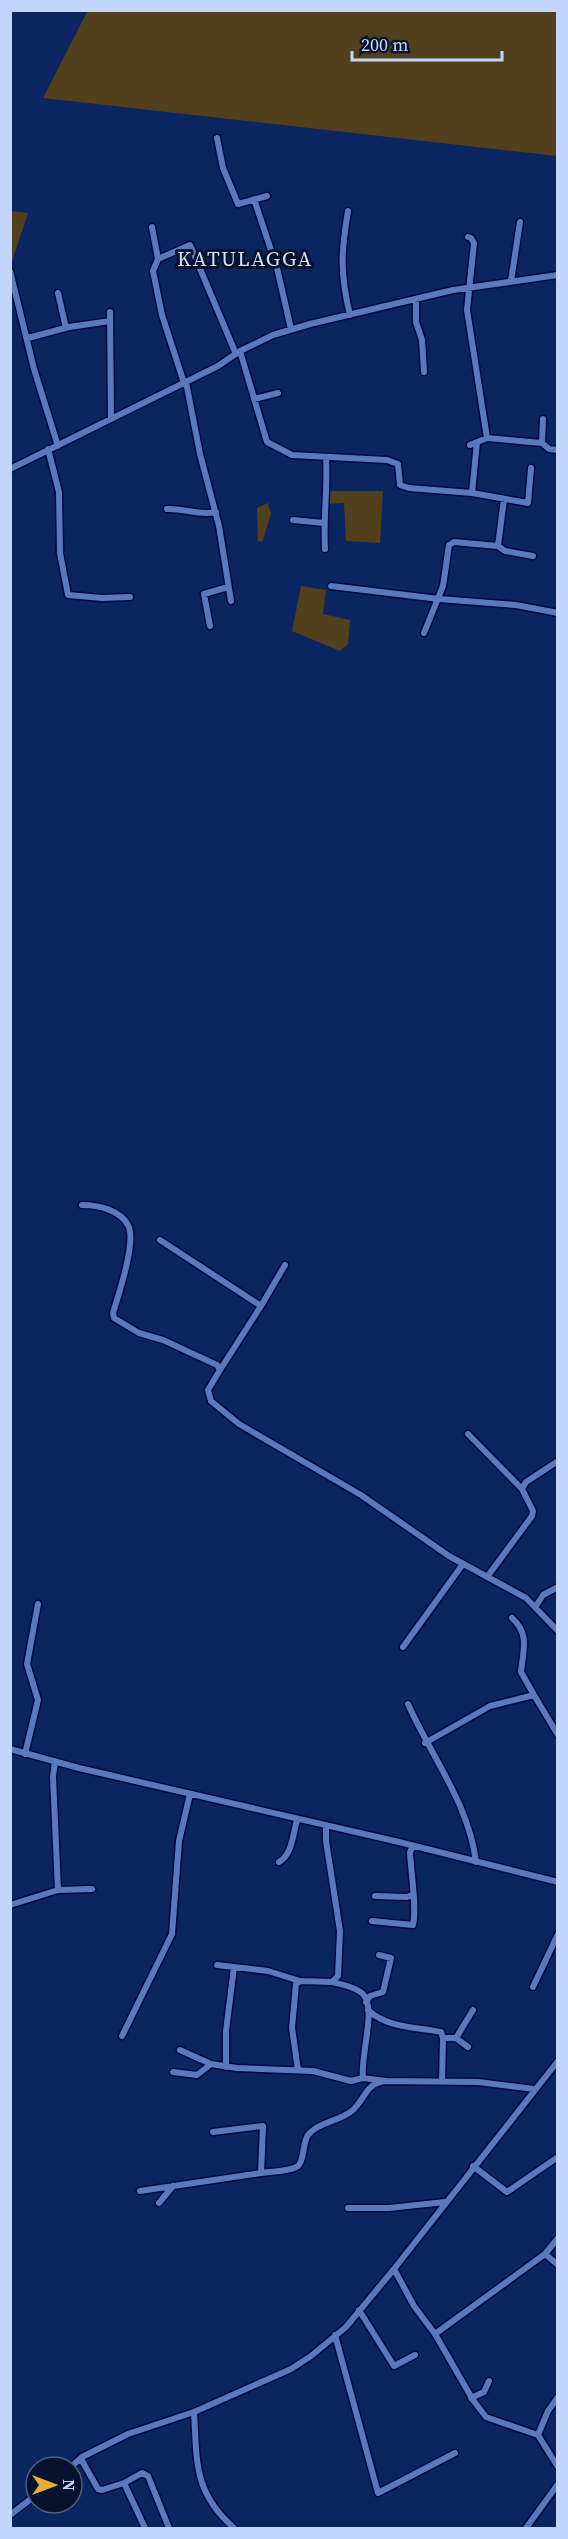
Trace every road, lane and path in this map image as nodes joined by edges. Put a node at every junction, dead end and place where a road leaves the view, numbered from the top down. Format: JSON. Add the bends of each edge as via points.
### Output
{"nodes":[{"id":1,"x":217,"y":138,"type":"dead end"},
{"id":2,"x":267,"y":196,"type":"dead end"},
{"id":3,"x":254,"y":199,"type":"junction"},
{"id":4,"x":348,"y":211,"type":"dead end"},
{"id":5,"x":520,"y":222,"type":"dead end"},
{"id":6,"x":152,"y":227,"type":"dead end"},
{"id":7,"x":468,"y":237,"type":"dead end"},
{"id":8,"x":158,"y":259,"type":"junction"},
{"id":9,"x":10,"y":271,"type":"edge"},
{"id":10,"x":558,"y":275,"type":"edge"},
{"id":11,"x":511,"y":281,"type":"junction"},
{"id":12,"x":470,"y":288,"type":"junction"},
{"id":13,"x":58,"y":293,"type":"dead end"},
{"id":14,"x":416,"y":299,"type":"junction"},
{"id":15,"x":110,"y":312,"type":"dead end"},
{"id":16,"x":350,"y":315,"type":"junction"},
{"id":17,"x":110,"y":321,"type":"junction"},
{"id":18,"x":66,"y":328,"type":"junction"},
{"id":19,"x":291,"y":329,"type":"junction"},
{"id":20,"x":28,"y":338,"type":"junction"},
{"id":21,"x":238,"y":353,"type":"junction"},
{"id":22,"x":424,"y":372,"type":"dead end"},
{"id":23,"x":185,"y":383,"type":"junction"},
{"id":24,"x":278,"y":393,"type":"dead end"},
{"id":25,"x":254,"y":399,"type":"junction"},
{"id":26,"x":543,"y":418,"type":"dead end"},
{"id":27,"x":111,"y":419,"type":"junction"},
{"id":28,"x":487,"y":438,"type":"junction"},
{"id":29,"x":477,"y":442,"type":"junction"},
{"id":30,"x":542,"y":443,"type":"junction"},
{"id":31,"x":470,"y":445,"type":"dead end"},
{"id":32,"x":58,"y":446,"type":"junction"},
{"id":33,"x":48,"y":449,"type":"junction"},
{"id":34,"x":558,"y":450,"type":"edge"},
{"id":35,"x":326,"y":457,"type":"junction"},
{"id":36,"x":531,"y":468,"type":"dead end"},
{"id":37,"x":10,"y":469,"type":"edge"},
{"id":38,"x":472,"y":493,"type":"junction"},
{"id":39,"x":504,"y":499,"type":"junction"},
{"id":40,"x":167,"y":509,"type":"dead end"},
{"id":41,"x":216,"y":512,"type":"junction"},
{"id":42,"x":293,"y":520,"type":"dead end"},
{"id":43,"x":324,"y":523,"type":"junction"},
{"id":44,"x":498,"y":546,"type":"junction"},
{"id":45,"x":325,"y":549,"type":"dead end"},
{"id":46,"x":533,"y":556,"type":"dead end"},
{"id":47,"x":330,"y":586,"type":"dead end"},
{"id":48,"x":228,"y":587,"type":"junction"},
{"id":49,"x":130,"y":597,"type":"dead end"},
{"id":50,"x":439,"y":599,"type":"junction"},
{"id":51,"x":231,"y":601,"type":"dead end"},
{"id":52,"x":558,"y":613,"type":"edge"},
{"id":53,"x":210,"y":626,"type":"dead end"},
{"id":54,"x":424,"y":633,"type":"dead end"},
{"id":55,"x":82,"y":1205,"type":"dead end"},
{"id":56,"x":160,"y":1240,"type":"dead end"},
{"id":57,"x":285,"y":1265,"type":"dead end"},
{"id":58,"x":261,"y":1306,"type":"junction"},
{"id":59,"x":220,"y":1370,"type":"junction"},
{"id":60,"x":468,"y":1434,"type":"dead end"},
{"id":61,"x":558,"y":1461,"type":"edge"},
{"id":62,"x":522,"y":1489,"type":"junction"},
{"id":63,"x":463,"y":1563,"type":"junction"},
{"id":64,"x":488,"y":1577,"type":"junction"},
{"id":65,"x":558,"y":1587,"type":"edge"},
{"id":66,"x":38,"y":1604,"type":"dead end"},
{"id":67,"x":536,"y":1606,"type":"junction"},
{"id":68,"x":512,"y":1618,"type":"dead end"},
{"id":69,"x":558,"y":1631,"type":"edge"},
{"id":70,"x":404,"y":1647,"type":"dead end"},
{"id":71,"x":534,"y":1695,"type":"junction"},
{"id":72,"x":408,"y":1704,"type":"dead end"},
{"id":73,"x":558,"y":1734,"type":"edge"},
{"id":74,"x":425,"y":1743,"type":"junction"},
{"id":75,"x":10,"y":1749,"type":"edge"},
{"id":76,"x":25,"y":1754,"type":"junction"},
{"id":77,"x":55,"y":1761,"type":"junction"},
{"id":78,"x":190,"y":1794,"type":"junction"},
{"id":79,"x":297,"y":1820,"type":"junction"},
{"id":80,"x":326,"y":1826,"type":"junction"},
{"id":81,"x":413,"y":1846,"type":"junction"},
{"id":82,"x":279,"y":1862,"type":"dead end"},
{"id":83,"x":476,"y":1862,"type":"junction"},
{"id":84,"x":558,"y":1882,"type":"edge"},
{"id":85,"x":92,"y":1889,"type":"dead end"},
{"id":86,"x":58,"y":1890,"type":"junction"},
{"id":87,"x":412,"y":1895,"type":"junction"},
{"id":88,"x":375,"y":1896,"type":"dead end"},
{"id":89,"x":10,"y":1905,"type":"edge"},
{"id":90,"x":372,"y":1921,"type":"dead end"},
{"id":91,"x":558,"y":1934,"type":"edge"},
{"id":92,"x":379,"y":1954,"type":"dead end"},
{"id":93,"x":217,"y":1965,"type":"dead end"},
{"id":94,"x":234,"y":1967,"type":"junction"},
{"id":95,"x":338,"y":1976,"type":"junction"},
{"id":96,"x":300,"y":1981,"type":"junction"},
{"id":97,"x":332,"y":1982,"type":"junction"},
{"id":98,"x":342,"y":1985,"type":"junction"},
{"id":99,"x":533,"y":1987,"type":"dead end"},
{"id":100,"x":366,"y":2001,"type":"junction"},
{"id":101,"x":368,"y":2010,"type":"junction"},
{"id":102,"x":473,"y":2010,"type":"dead end"},
{"id":103,"x":122,"y":2036,"type":"dead end"},
{"id":104,"x":443,"y":2038,"type":"junction"},
{"id":105,"x":456,"y":2038,"type":"junction"},
{"id":106,"x":468,"y":2047,"type":"dead end"},
{"id":107,"x":180,"y":2050,"type":"dead end"},
{"id":108,"x":558,"y":2061,"type":"edge"},
{"id":109,"x":211,"y":2064,"type":"junction"},
{"id":110,"x":226,"y":2067,"type":"junction"},
{"id":111,"x":298,"y":2070,"type":"junction"},
{"id":112,"x":173,"y":2072,"type":"dead end"},
{"id":113,"x":363,"y":2078,"type":"junction"},
{"id":114,"x":386,"y":2081,"type":"junction"},
{"id":115,"x":442,"y":2081,"type":"junction"},
{"id":116,"x":534,"y":2089,"type":"junction"},
{"id":117,"x":213,"y":2132,"type":"dead end"},
{"id":118,"x":558,"y":2157,"type":"edge"},
{"id":119,"x":473,"y":2166,"type":"junction"},
{"id":120,"x":261,"y":2173,"type":"junction"},
{"id":121,"x":174,"y":2186,"type":"junction"},
{"id":122,"x":140,"y":2191,"type":"dead end"},
{"id":123,"x":445,"y":2202,"type":"junction"},
{"id":124,"x":159,"y":2203,"type":"dead end"},
{"id":125,"x":348,"y":2208,"type":"dead end"},
{"id":126,"x":558,"y":2238,"type":"edge"},
{"id":127,"x":545,"y":2254,"type":"junction"},
{"id":128,"x":558,"y":2265,"type":"edge"},
{"id":129,"x":394,"y":2269,"type":"junction"},
{"id":130,"x":359,"y":2310,"type":"junction"},
{"id":131,"x":435,"y":2334,"type":"junction"},
{"id":132,"x":335,"y":2335,"type":"junction"},
{"id":133,"x":415,"y":2355,"type":"dead end"},
{"id":134,"x":489,"y":2380,"type":"dead end"},
{"id":135,"x":558,"y":2397,"type":"edge"},
{"id":136,"x":471,"y":2398,"type":"junction"},
{"id":137,"x":194,"y":2412,"type":"junction"},
{"id":138,"x":538,"y":2435,"type":"junction"},
{"id":139,"x":455,"y":2453,"type":"dead end"},
{"id":140,"x":84,"y":2457,"type":"edge"},
{"id":141,"x":84,"y":2464,"type":"edge"},
{"id":142,"x":558,"y":2467,"type":"edge"},
{"id":143,"x":124,"y":2483,"type":"junction"},
{"id":144,"x":558,"y":2484,"type":"edge"},
{"id":145,"x":24,"y":2504,"type":"edge"},
{"id":146,"x":10,"y":2515,"type":"edge"},
{"id":147,"x":145,"y":2529,"type":"edge"},
{"id":148,"x":170,"y":2529,"type":"edge"},
{"id":149,"x":234,"y":2529,"type":"edge"},
{"id":150,"x":526,"y":2529,"type":"edge"}],
"edges":[{"from":1,"to":3,"type":"street","via":[[222,168],[238,204]]},
{"from":2,"to":3,"type":"street"},
{"from":3,"to":19,"type":"street","via":[[277,268]]},
{"from":4,"to":16,"type":"street","via":[[341,248],[342,282]]},
{"from":5,"to":11,"type":"street"},
{"from":6,"to":8,"type":"street"},
{"from":7,"to":12,"type":"street","via":[[474,243]]},
{"from":8,"to":21,"type":"street","via":[[190,245]]},
{"from":8,"to":23,"type":"street","via":[[153,271],[162,315]]},
{"from":9,"to":20,"type":"street"},
{"from":10,"to":11,"type":"street"},
{"from":11,"to":12,"type":"street"},
{"from":12,"to":14,"type":"street"},
{"from":12,"to":28,"type":"street","via":[[467,310]]},
{"from":13,"to":18,"type":"street"},
{"from":14,"to":16,"type":"street"},
{"from":14,"to":22,"type":"street"},
{"from":15,"to":17,"type":"street"},
{"from":16,"to":19,"type":"street"},
{"from":17,"to":18,"type":"street"},
{"from":17,"to":27,"type":"street"},
{"from":18,"to":20,"type":"street"},
{"from":19,"to":21,"type":"street"},
{"from":20,"to":32,"type":"street"},
{"from":21,"to":23,"type":"street"},
{"from":21,"to":25,"type":"street"},
{"from":23,"to":27,"type":"street"},
{"from":23,"to":41,"type":"street"},
{"from":24,"to":25,"type":"street"},
{"from":25,"to":35,"type":"street","via":[[267,442],[273,447],[292,455]]},
{"from":26,"to":30,"type":"street"},
{"from":27,"to":32,"type":"street"},
{"from":28,"to":29,"type":"street"},
{"from":28,"to":30,"type":"street"},
{"from":29,"to":31,"type":"street"},
{"from":29,"to":38,"type":"street"},
{"from":30,"to":34,"type":"street"},
{"from":32,"to":33,"type":"street"},
{"from":33,"to":37,"type":"street"},
{"from":33,"to":49,"type":"street","via":[[59,492],[60,553],[68,595]]},
{"from":35,"to":38,"type":"street","via":[[387,460],[398,464],[400,485]]},
{"from":35,"to":43,"type":"street"},
{"from":36,"to":39,"type":"street","via":[[528,503]]},
{"from":38,"to":39,"type":"street"},
{"from":39,"to":44,"type":"street"},
{"from":40,"to":41,"type":"street"},
{"from":41,"to":48,"type":"street"},
{"from":42,"to":43,"type":"street"},
{"from":43,"to":45,"type":"street"},
{"from":44,"to":46,"type":"street"},
{"from":44,"to":50,"type":"street","via":[[449,544]]},
{"from":47,"to":50,"type":"street"},
{"from":48,"to":51,"type":"street"},
{"from":48,"to":53,"type":"street","via":[[204,594]]},
{"from":50,"to":52,"type":"street","via":[[516,605]]},
{"from":50,"to":54,"type":"street"},
{"from":55,"to":59,"type":"street","via":[[103,1207],[117,1214],[130,1232],[114,1318],[217,1365]]},
{"from":56,"to":58,"type":"street"},
{"from":57,"to":58,"type":"street"},
{"from":58,"to":59,"type":"street"},
{"from":59,"to":63,"type":"street","via":[[208,1390],[211,1401],[239,1424],[361,1495]]},
{"from":60,"to":62,"type":"street"},
{"from":61,"to":62,"type":"street","via":[[526,1482]]},
{"from":62,"to":64,"type":"street","via":[[532,1516]]},
{"from":63,"to":64,"type":"street"},
{"from":63,"to":70,"type":"street"},
{"from":64,"to":67,"type":"street"},
{"from":65,"to":67,"type":"street","via":[[543,1595]]},
{"from":66,"to":76,"type":"street","via":[[27,1664],[38,1700]]},
{"from":67,"to":69,"type":"street"},
{"from":68,"to":71,"type":"street","via":[[524,1634],[521,1672]]},
{"from":71,"to":73,"type":"street"},
{"from":71,"to":74,"type":"street","via":[[490,1706]]},
{"from":72,"to":74,"type":"street"},
{"from":74,"to":83,"type":"street","via":[[469,1824]]},
{"from":75,"to":76,"type":"street"},
{"from":76,"to":77,"type":"street"},
{"from":77,"to":78,"type":"street"},
{"from":77,"to":86,"type":"street"},
{"from":78,"to":79,"type":"street"},
{"from":78,"to":103,"type":"street","via":[[179,1841],[172,1934]]},
{"from":79,"to":80,"type":"street"},
{"from":79,"to":82,"type":"street","via":[[288,1853]]},
{"from":80,"to":81,"type":"street"},
{"from":80,"to":95,"type":"street","via":[[340,1931]]},
{"from":81,"to":83,"type":"street"},
{"from":81,"to":87,"type":"street"},
{"from":83,"to":84,"type":"street"},
{"from":85,"to":86,"type":"street"},
{"from":86,"to":89,"type":"street"},
{"from":87,"to":88,"type":"street"},
{"from":87,"to":90,"type":"street","via":[[413,1925]]},
{"from":91,"to":99,"type":"street"},
{"from":92,"to":100,"type":"street","via":[[391,1958],[383,1992]]},
{"from":93,"to":94,"type":"street"},
{"from":94,"to":96,"type":"street","via":[[268,1971]]},
{"from":94,"to":110,"type":"street"},
{"from":95,"to":97,"type":"street"},
{"from":95,"to":98,"type":"street"},
{"from":96,"to":97,"type":"street"},
{"from":96,"to":111,"type":"street","via":[[296,1984],[292,2028]]},
{"from":97,"to":98,"type":"street"},
{"from":98,"to":100,"type":"street","via":[[363,1994]]},
{"from":100,"to":101,"type":"street"},
{"from":101,"to":104,"type":"street","via":[[418,2031],[441,2032]]},
{"from":101,"to":113,"type":"street"},
{"from":102,"to":105,"type":"street"},
{"from":104,"to":105,"type":"street"},
{"from":104,"to":115,"type":"street"},
{"from":105,"to":106,"type":"street"},
{"from":107,"to":109,"type":"street"},
{"from":108,"to":116,"type":"street"},
{"from":109,"to":110,"type":"street"},
{"from":109,"to":112,"type":"street","via":[[197,2075]]},
{"from":110,"to":111,"type":"street"},
{"from":111,"to":113,"type":"street","via":[[351,2081]]},
{"from":113,"to":114,"type":"street"},
{"from":114,"to":115,"type":"street"},
{"from":114,"to":120,"type":"street","via":[[376,2082],[352,2110],[310,2133],[304,2141],[300,2164],[295,2168]]},
{"from":115,"to":116,"type":"street"},
{"from":116,"to":119,"type":"street"},
{"from":117,"to":120,"type":"street","via":[[263,2126]]},
{"from":118,"to":119,"type":"street","via":[[507,2192]]},
{"from":119,"to":123,"type":"street"},
{"from":120,"to":121,"type":"street"},
{"from":121,"to":122,"type":"street"},
{"from":121,"to":124,"type":"street"},
{"from":123,"to":125,"type":"street"},
{"from":123,"to":129,"type":"street"},
{"from":126,"to":127,"type":"street"},
{"from":127,"to":128,"type":"street"},
{"from":127,"to":131,"type":"street"},
{"from":129,"to":130,"type":"street"},
{"from":129,"to":131,"type":"street"},
{"from":130,"to":132,"type":"street"},
{"from":130,"to":133,"type":"street","via":[[394,2366]]},
{"from":131,"to":136,"type":"street"},
{"from":132,"to":137,"type":"street","via":[[291,2369]]},
{"from":132,"to":139,"type":"street","via":[[378,2493]]},
{"from":134,"to":136,"type":"street","via":[[484,2392]]},
{"from":135,"to":138,"type":"street"},
{"from":136,"to":138,"type":"street","via":[[486,2417]]},
{"from":137,"to":140,"type":"street","via":[[128,2434]]},
{"from":137,"to":149,"type":"street","via":[[198,2478],[221,2516]]},
{"from":138,"to":142,"type":"street"},
{"from":141,"to":143,"type":"street","via":[[98,2489]]},
{"from":143,"to":147,"type":"street"},
{"from":143,"to":148,"type":"street","via":[[142,2473],[148,2476]]},
{"from":144,"to":150,"type":"street"},
{"from":145,"to":146,"type":"street"}]}
